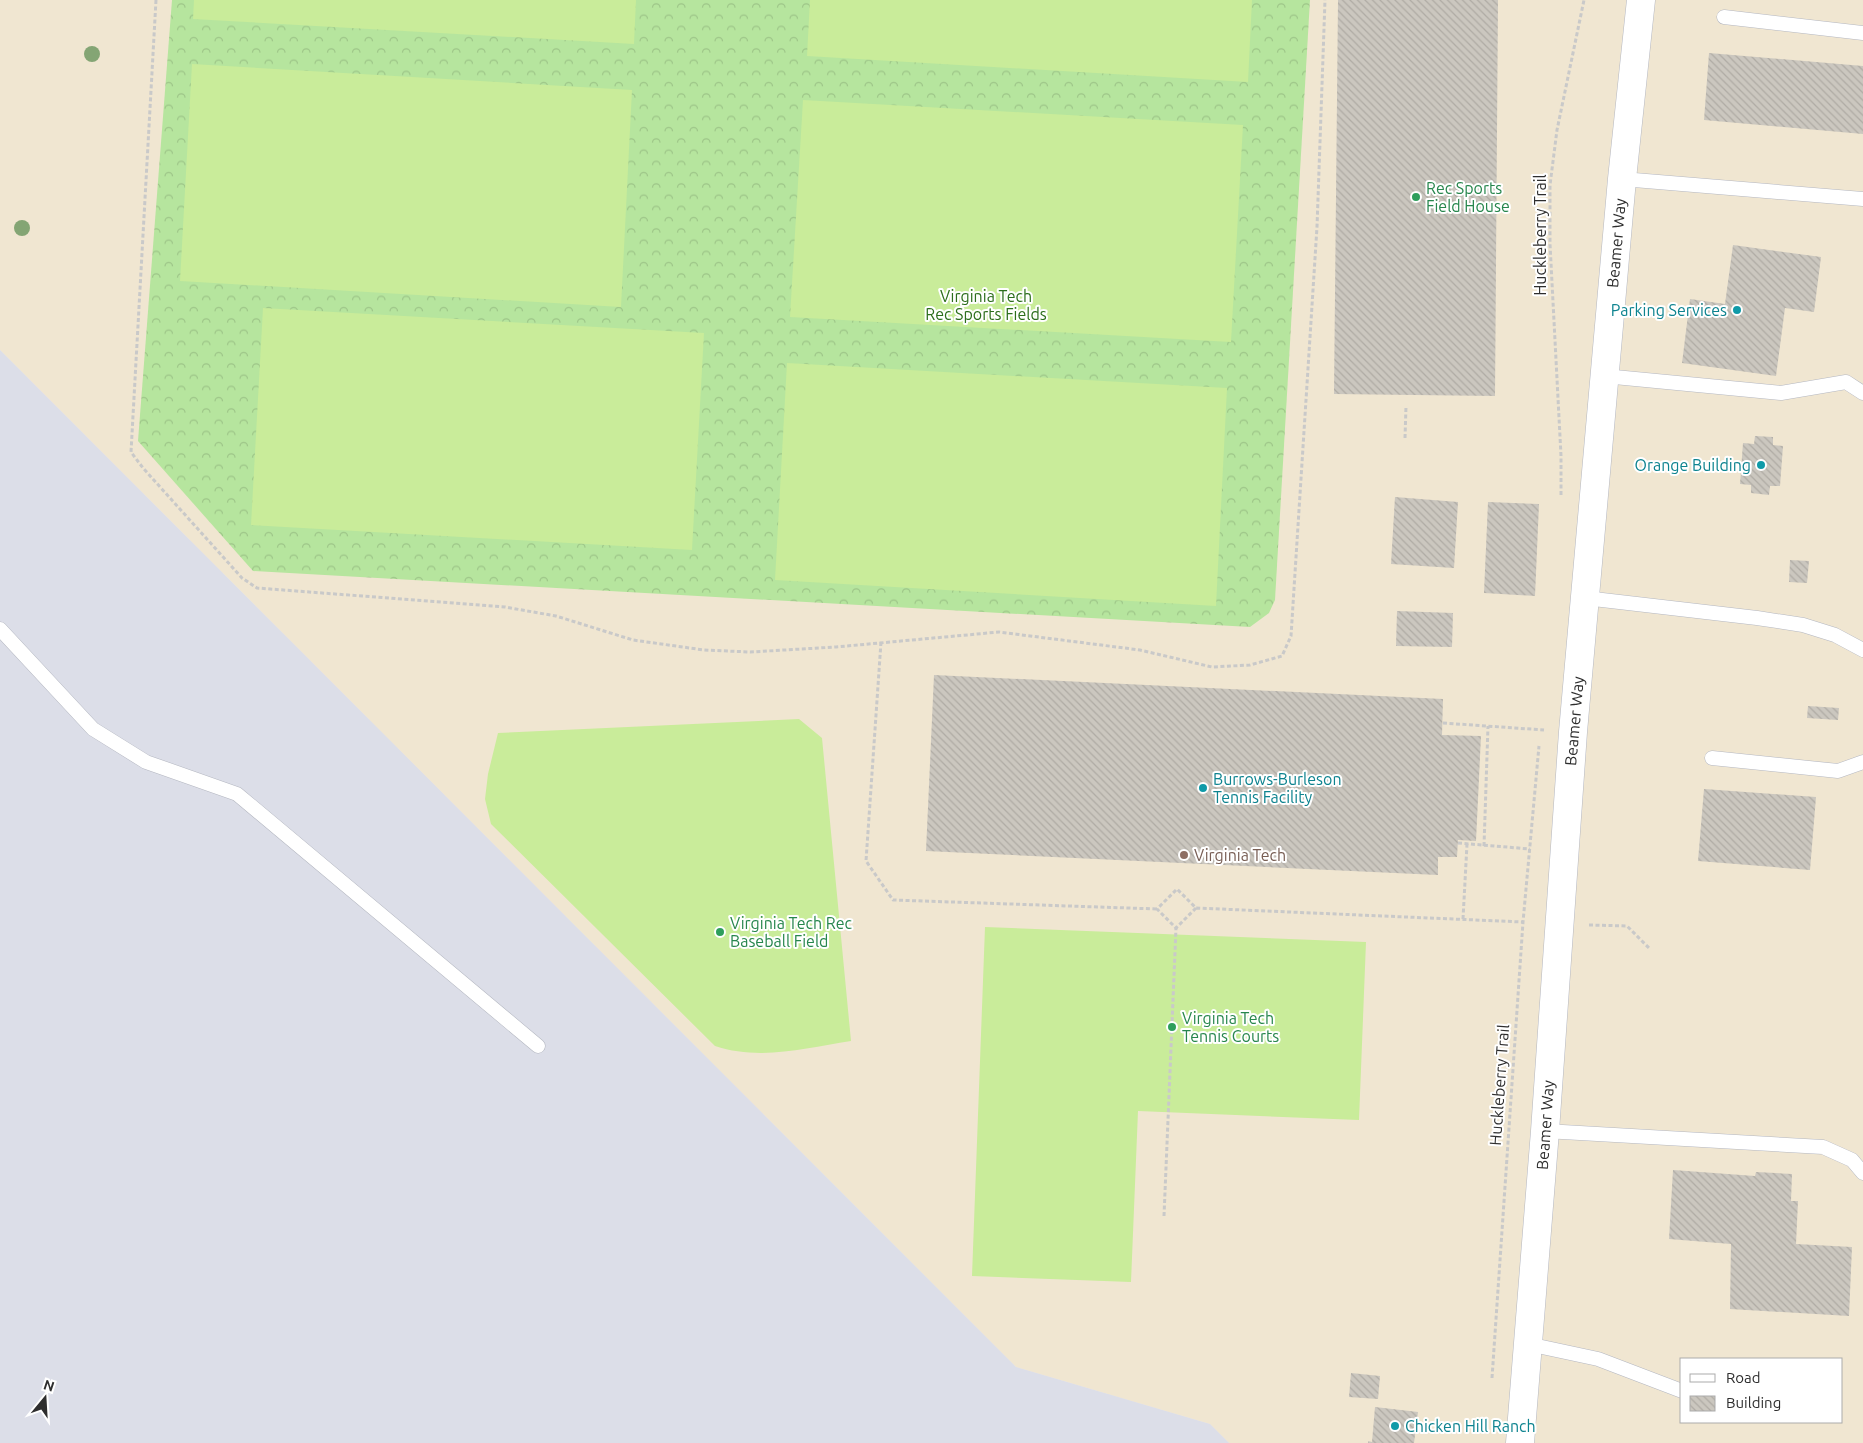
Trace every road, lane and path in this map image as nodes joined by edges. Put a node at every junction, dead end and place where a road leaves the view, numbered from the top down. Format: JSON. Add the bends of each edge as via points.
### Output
{"nodes":[{"id":1,"x":156,"y":0,"type":"edge"},
{"id":2,"x":1325,"y":0,"type":"edge"},
{"id":3,"x":1584,"y":0,"type":"edge"},
{"id":4,"x":1641,"y":0,"type":"edge"},
{"id":5,"x":1724,"y":17,"type":"dead end"},
{"id":6,"x":1863,"y":33,"type":"edge"},
{"id":7,"x":1622,"y":179,"type":"junction"},
{"id":8,"x":1863,"y":199,"type":"edge"},
{"id":9,"x":1604,"y":376,"type":"junction"},
{"id":10,"x":1863,"y":393,"type":"edge"},
{"id":11,"x":1406,"y":406,"type":"dead end"},
{"id":12,"x":1405,"y":438,"type":"dead end"},
{"id":13,"x":1561,"y":501,"type":"dead end"},
{"id":14,"x":1585,"y":598,"type":"junction"},
{"id":15,"x":0,"y":629,"type":"edge"},
{"id":16,"x":880,"y":642,"type":"junction"},
{"id":17,"x":1863,"y":650,"type":"edge"},
{"id":18,"x":1443,"y":723,"type":"dead end"},
{"id":19,"x":1488,"y":726,"type":"junction"},
{"id":20,"x":1540,"y":730,"type":"dead end"},
{"id":21,"x":1540,"y":740,"type":"dead end"},
{"id":22,"x":1712,"y":758,"type":"dead end"},
{"id":23,"x":1863,"y":762,"type":"edge"},
{"id":24,"x":1458,"y":843,"type":"dead end"},
{"id":25,"x":1467,"y":844,"type":"junction"},
{"id":26,"x":1484,"y":846,"type":"junction"},
{"id":27,"x":1529,"y":849,"type":"junction"},
{"id":28,"x":1196,"y":908,"type":"junction"},
{"id":29,"x":1157,"y":909,"type":"junction"},
{"id":30,"x":1463,"y":919,"type":"junction"},
{"id":31,"x":1523,"y":922,"type":"junction"},
{"id":32,"x":1587,"y":924,"type":"dead end"},
{"id":33,"x":1176,"y":928,"type":"junction"},
{"id":34,"x":1649,"y":948,"type":"dead end"},
{"id":35,"x":538,"y":1046,"type":"dead end"},
{"id":36,"x":1545,"y":1131,"type":"junction"},
{"id":37,"x":1863,"y":1173,"type":"edge"},
{"id":38,"x":1164,"y":1216,"type":"dead end"},
{"id":39,"x":1528,"y":1344,"type":"junction"},
{"id":40,"x":1492,"y":1381,"type":"dead end"},
{"id":41,"x":1680,"y":1390,"type":"edge"},
{"id":42,"x":1520,"y":1443,"type":"edge"}],
"edges":[{"from":1,"to":16,"type":"path","via":[[131,452],[242,578],[257,588],[272,590],[505,606],[556,616],[633,640],[704,650],[750,652]]},
{"from":2,"to":16,"type":"path","via":[[1317,227],[1291,636],[1282,656],[1250,665],[1212,667],[1140,650],[999,632]]},
{"from":3,"to":13,"type":"path","name":"Huckleberry Trail","via":[[1557,130],[1550,185]]},
{"from":4,"to":7,"type":"street","name":"Beamer Way"},
{"from":5,"to":6,"type":"lane"},
{"from":7,"to":8,"type":"lane"},
{"from":7,"to":9,"type":"street","name":"Beamer Way"},
{"from":9,"to":10,"type":"lane","via":[[1781,393],[1846,382]]},
{"from":9,"to":14,"type":"street","name":"Beamer Way"},
{"from":11,"to":12,"type":"path"},
{"from":14,"to":17,"type":"lane","via":[[1803,625],[1834,634]]},
{"from":14,"to":36,"type":"street","name":"Beamer Way"},
{"from":15,"to":35,"type":"lane","via":[[93,729],[146,762],[236,794]]},
{"from":16,"to":29,"type":"path","via":[[866,861],[893,900]]},
{"from":18,"to":19,"type":"path"},
{"from":19,"to":20,"type":"path"},
{"from":19,"to":26,"type":"path"},
{"from":21,"to":27,"type":"path","name":"Huckleberry Trail"},
{"from":22,"to":23,"type":"lane","via":[[1838,771]]},
{"from":24,"to":25,"type":"path"},
{"from":25,"to":26,"type":"path"},
{"from":25,"to":30,"type":"path"},
{"from":26,"to":27,"type":"path"},
{"from":27,"to":31,"type":"path","name":"Huckleberry Trail"},
{"from":28,"to":29,"type":"path","via":[[1177,889]]},
{"from":28,"to":30,"type":"path"},
{"from":28,"to":33,"type":"path"},
{"from":29,"to":33,"type":"path"},
{"from":30,"to":31,"type":"path"},
{"from":31,"to":40,"type":"path","name":"Huckleberry Trail"},
{"from":32,"to":34,"type":"path","via":[[1628,926]]},
{"from":33,"to":38,"type":"path"},
{"from":36,"to":37,"type":"lane","via":[[1823,1147],[1852,1160]]},
{"from":36,"to":39,"type":"street","name":"Beamer Way"},
{"from":39,"to":41,"type":"lane","via":[[1598,1359]]},
{"from":39,"to":42,"type":"street","name":"Beamer Way"}]}
